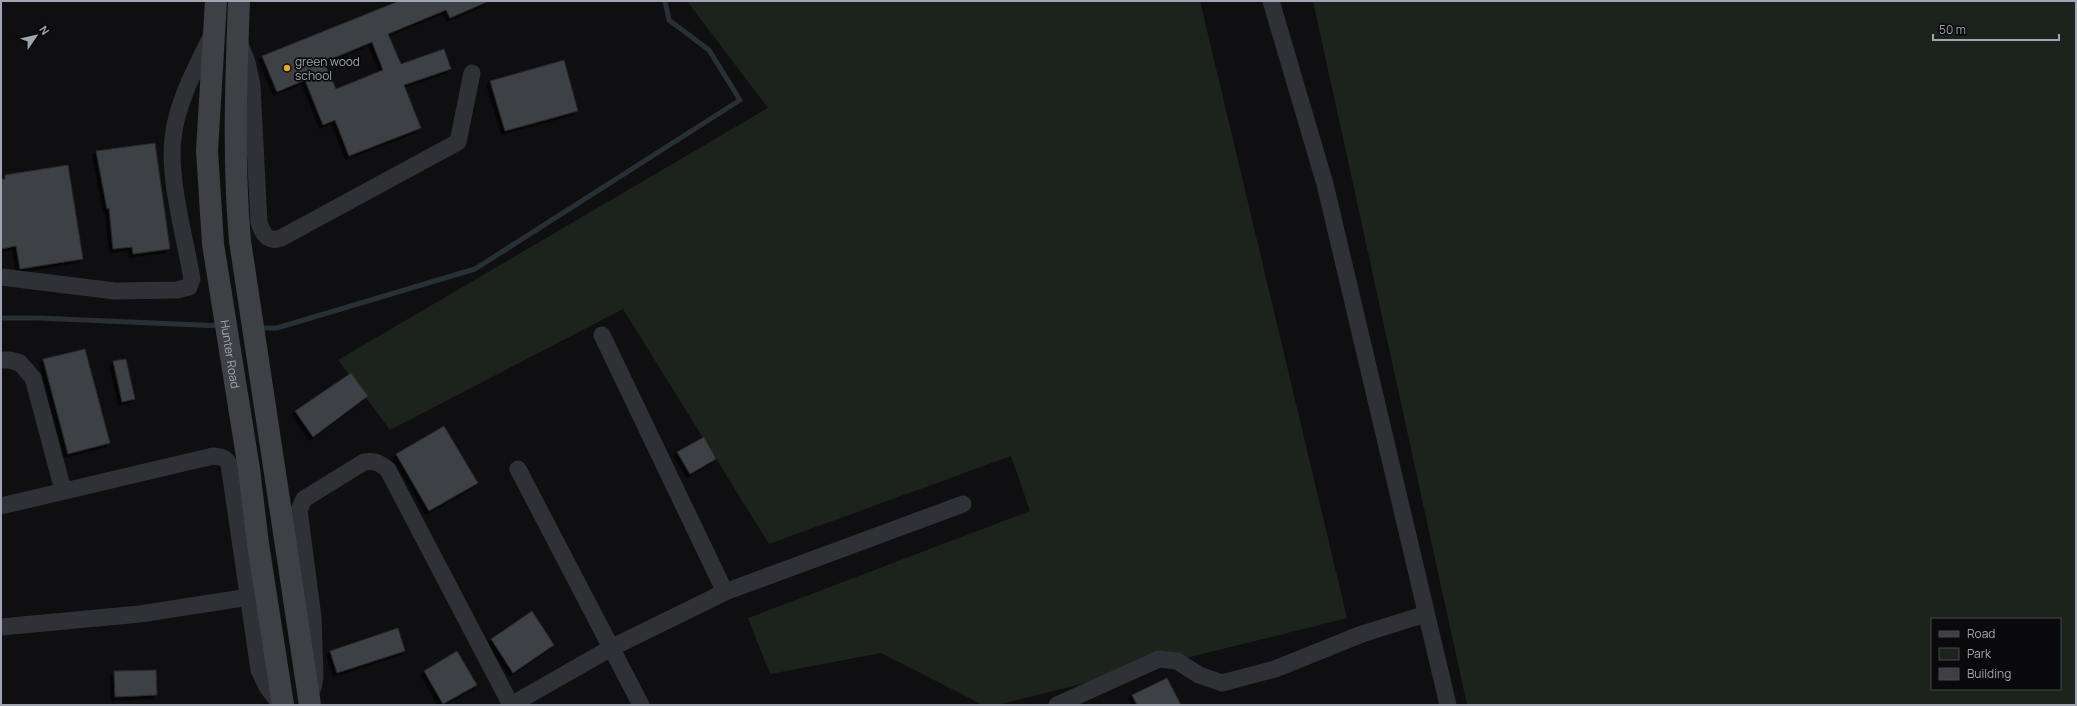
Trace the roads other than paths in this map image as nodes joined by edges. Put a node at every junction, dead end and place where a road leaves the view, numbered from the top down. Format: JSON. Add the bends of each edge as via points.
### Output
{"nodes":[{"id":1,"x":216,"y":1,"type":"edge"},
{"id":2,"x":239,"y":1,"type":"edge"},
{"id":3,"x":1271,"y":1,"type":"edge"},
{"id":4,"x":214,"y":32,"type":"junction"},
{"id":5,"x":238,"y":36,"type":"junction"},
{"id":6,"x":472,"y":73,"type":"dead end"},
{"id":7,"x":1,"y":277,"type":"edge"},
{"id":8,"x":602,"y":335,"type":"dead end"},
{"id":9,"x":1,"y":360,"type":"edge"},
{"id":10,"x":518,"y":469,"type":"dead end"},
{"id":11,"x":63,"y":490,"type":"junction"},
{"id":12,"x":963,"y":504,"type":"dead end"},
{"id":13,"x":1,"y":506,"type":"edge"},
{"id":14,"x":725,"y":592,"type":"junction"},
{"id":15,"x":249,"y":598,"type":"junction"},
{"id":16,"x":1426,"y":614,"type":"junction"},
{"id":17,"x":1,"y":627,"type":"edge"},
{"id":18,"x":611,"y":648,"type":"junction"},
{"id":19,"x":310,"y":703,"type":"edge"},
{"id":20,"x":282,"y":705,"type":"edge"},
{"id":21,"x":511,"y":705,"type":"edge"},
{"id":22,"x":641,"y":705,"type":"edge"},
{"id":23,"x":1057,"y":705,"type":"edge"},
{"id":24,"x":1448,"y":705,"type":"edge"}],
"edges":[{"from":1,"to":4,"type":"street","name":"Hunter Road"},
{"from":2,"to":5,"type":"street"},
{"from":3,"to":16,"type":"street","via":[[1324,184]]},
{"from":4,"to":7,"type":"street","via":[[186,90],[173,137],[172,160],[192,279],[189,287],[177,290],[115,291]]},
{"from":4,"to":20,"type":"street","name":"Hunter Road","via":[[208,151],[213,244],[249,470]]},
{"from":5,"to":6,"type":"street","via":[[252,85],[259,223],[270,240],[281,238],[458,142]]},
{"from":5,"to":19,"type":"street","via":[[235,190],[240,241]]},
{"from":8,"to":14,"type":"street"},
{"from":9,"to":11,"type":"street","via":[[20,363],[33,378]]},
{"from":10,"to":18,"type":"street"},
{"from":11,"to":13,"type":"street"},
{"from":11,"to":15,"type":"street","via":[[213,456],[221,457],[229,464]]},
{"from":12,"to":14,"type":"street"},
{"from":14,"to":18,"type":"street"},
{"from":15,"to":17,"type":"street","via":[[140,614]]},
{"from":15,"to":20,"type":"street","via":[[259,670],[267,688]]},
{"from":16,"to":23,"type":"street","via":[[1362,634],[1275,669],[1222,683],[1199,675],[1177,661],[1159,659]]},
{"from":16,"to":24,"type":"street"},
{"from":18,"to":21,"type":"street"},
{"from":18,"to":22,"type":"street"},
{"from":19,"to":21,"type":"street","via":[[315,677],[315,647],[300,504],[364,462],[372,460],[379,462],[388,470]]}]}
